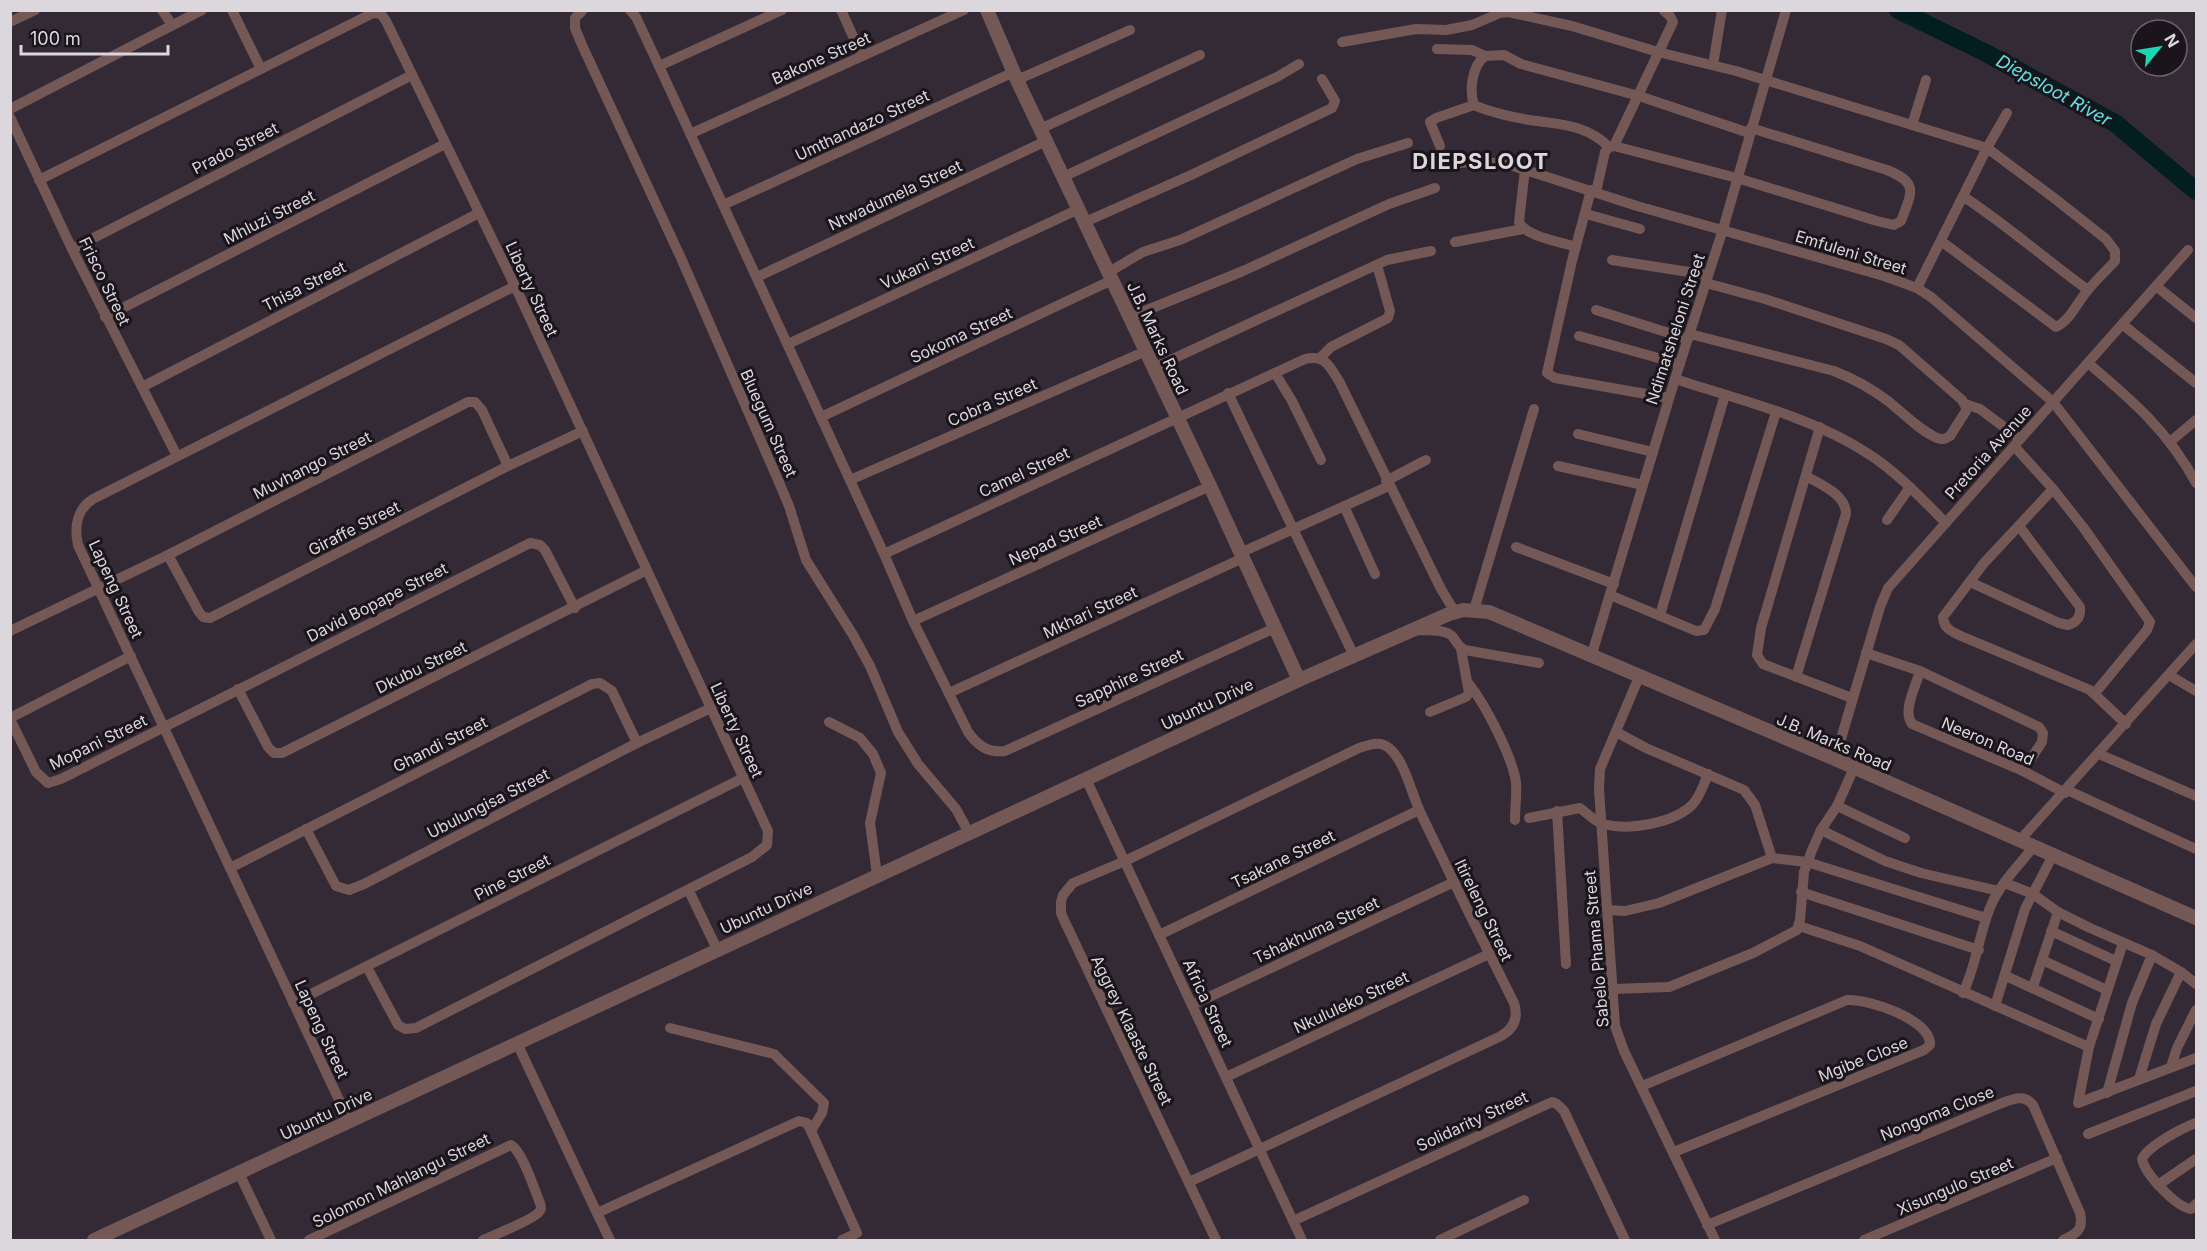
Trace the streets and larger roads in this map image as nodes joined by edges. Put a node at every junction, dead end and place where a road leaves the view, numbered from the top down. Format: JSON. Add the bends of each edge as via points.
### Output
{"nodes":[{"id":1,"x":35,"y":10,"type":"edge"},
{"id":2,"x":162,"y":10,"type":"edge"},
{"id":3,"x":202,"y":10,"type":"edge"},
{"id":4,"x":232,"y":10,"type":"edge"},
{"id":5,"x":583,"y":10,"type":"edge"},
{"id":6,"x":630,"y":10,"type":"edge"},
{"id":7,"x":782,"y":10,"type":"edge"},
{"id":8,"x":841,"y":10,"type":"edge"},
{"id":9,"x":964,"y":10,"type":"edge"},
{"id":10,"x":987,"y":10,"type":"edge"},
{"id":11,"x":1722,"y":10,"type":"edge"},
{"id":12,"x":1786,"y":10,"type":"edge"},
{"id":13,"x":1664,"y":11,"type":"edge"},
{"id":14,"x":1513,"y":12,"type":"edge"},
{"id":15,"x":10,"y":22,"type":"edge"},
{"id":16,"x":172,"y":25,"type":"junction"},
{"id":17,"x":1130,"y":30,"type":"dead end"},
{"id":18,"x":1342,"y":42,"type":"dead end"},
{"id":19,"x":1437,"y":49,"type":"dead end"},
{"id":20,"x":1658,"y":52,"type":"junction"},
{"id":21,"x":1200,"y":55,"type":"dead end"},
{"id":22,"x":862,"y":56,"type":"junction"},
{"id":23,"x":1485,"y":56,"type":"junction"},
{"id":24,"x":1299,"y":64,"type":"dead end"},
{"id":25,"x":1713,"y":65,"type":"junction"},
{"id":26,"x":659,"y":66,"type":"junction"},
{"id":27,"x":261,"y":69,"type":"junction"},
{"id":28,"x":412,"y":75,"type":"junction"},
{"id":29,"x":1015,"y":76,"type":"junction"},
{"id":30,"x":1322,"y":79,"type":"dead end"},
{"id":31,"x":1765,"y":80,"type":"junction"},
{"id":32,"x":1926,"y":80,"type":"dead end"},
{"id":33,"x":1639,"y":96,"type":"junction"},
{"id":34,"x":1473,"y":105,"type":"junction"},
{"id":35,"x":10,"y":109,"type":"edge"},
{"id":36,"x":2007,"y":113,"type":"dead end"},
{"id":37,"x":10,"y":117,"type":"edge"},
{"id":38,"x":1912,"y":125,"type":"junction"},
{"id":39,"x":1750,"y":131,"type":"junction"},
{"id":40,"x":690,"y":134,"type":"junction"},
{"id":41,"x":1043,"y":135,"type":"junction"},
{"id":42,"x":1408,"y":143,"type":"dead end"},
{"id":43,"x":445,"y":144,"type":"junction"},
{"id":44,"x":1440,"y":146,"type":"dead end"},
{"id":45,"x":1611,"y":147,"type":"junction"},
{"id":46,"x":1987,"y":148,"type":"junction"},
{"id":47,"x":1450,"y":164,"type":"dead end"},
{"id":48,"x":1525,"y":169,"type":"junction"},
{"id":49,"x":1063,"y":177,"type":"junction"},
{"id":50,"x":1737,"y":178,"type":"junction"},
{"id":51,"x":39,"y":180,"type":"junction"},
{"id":52,"x":1435,"y":188,"type":"dead end"},
{"id":53,"x":1593,"y":191,"type":"junction"},
{"id":54,"x":1964,"y":197,"type":"junction"},
{"id":55,"x":723,"y":205,"type":"junction"},
{"id":56,"x":1078,"y":209,"type":"junction"},
{"id":57,"x":479,"y":213,"type":"junction"},
{"id":58,"x":1586,"y":213,"type":"junction"},
{"id":59,"x":1085,"y":222,"type":"junction"},
{"id":60,"x":1523,"y":229,"type":"junction"},
{"id":61,"x":1640,"y":229,"type":"dead end"},
{"id":62,"x":1723,"y":229,"type":"junction"},
{"id":63,"x":1941,"y":241,"type":"junction"},
{"id":64,"x":1455,"y":242,"type":"dead end"},
{"id":65,"x":1576,"y":247,"type":"junction"},
{"id":66,"x":72,"y":249,"type":"junction"},
{"id":67,"x":2188,"y":250,"type":"dead end"},
{"id":68,"x":1431,"y":251,"type":"dead end"},
{"id":69,"x":1612,"y":260,"type":"dead end"},
{"id":70,"x":1377,"y":265,"type":"junction"},
{"id":71,"x":1110,"y":276,"type":"junction"},
{"id":72,"x":757,"y":277,"type":"junction"},
{"id":73,"x":1707,"y":279,"type":"junction"},
{"id":74,"x":515,"y":286,"type":"junction"},
{"id":75,"x":2156,"y":286,"type":"junction"},
{"id":76,"x":1917,"y":288,"type":"junction"},
{"id":77,"x":2088,"y":290,"type":"junction"},
{"id":78,"x":1596,"y":310,"type":"dead end"},
{"id":79,"x":105,"y":317,"type":"junction"},
{"id":80,"x":1130,"y":317,"type":"junction"},
{"id":81,"x":2196,"y":318,"type":"edge"},
{"id":82,"x":2122,"y":324,"type":"junction"},
{"id":83,"x":1579,"y":336,"type":"dead end"},
{"id":84,"x":1689,"y":336,"type":"junction"},
{"id":85,"x":788,"y":344,"type":"junction"},
{"id":86,"x":1146,"y":351,"type":"junction"},
{"id":87,"x":1320,"y":358,"type":"junction"},
{"id":88,"x":2088,"y":363,"type":"junction"},
{"id":89,"x":1680,"y":364,"type":"junction"},
{"id":90,"x":1153,"y":368,"type":"junction"},
{"id":91,"x":1275,"y":373,"type":"junction"},
{"id":92,"x":1675,"y":379,"type":"junction"},
{"id":93,"x":2196,"y":383,"type":"edge"},
{"id":94,"x":142,"y":387,"type":"junction"},
{"id":95,"x":1228,"y":393,"type":"junction"},
{"id":96,"x":1725,"y":395,"type":"junction"},
{"id":97,"x":1669,"y":398,"type":"junction"},
{"id":98,"x":2053,"y":402,"type":"junction"},
{"id":99,"x":1965,"y":404,"type":"junction"},
{"id":100,"x":1534,"y":409,"type":"dead end"},
{"id":101,"x":1776,"y":412,"type":"junction"},
{"id":102,"x":821,"y":417,"type":"junction"},
{"id":103,"x":1177,"y":418,"type":"junction"},
{"id":104,"x":2196,"y":420,"type":"edge"},
{"id":105,"x":1820,"y":427,"type":"junction"},
{"id":106,"x":583,"y":431,"type":"junction"},
{"id":107,"x":1578,"y":434,"type":"dead end"},
{"id":108,"x":2171,"y":441,"type":"junction"},
{"id":109,"x":2017,"y":442,"type":"junction"},
{"id":110,"x":1653,"y":452,"type":"junction"},
{"id":111,"x":177,"y":456,"type":"junction"},
{"id":112,"x":1321,"y":460,"type":"dead end"},
{"id":113,"x":1426,"y":460,"type":"dead end"},
{"id":114,"x":508,"y":466,"type":"junction"},
{"id":115,"x":1558,"y":466,"type":"dead end"},
{"id":116,"x":1806,"y":476,"type":"junction"},
{"id":117,"x":850,"y":480,"type":"junction"},
{"id":118,"x":2196,"y":483,"type":"edge"},
{"id":119,"x":1388,"y":484,"type":"junction"},
{"id":120,"x":1643,"y":485,"type":"junction"},
{"id":121,"x":1210,"y":486,"type":"junction"},
{"id":122,"x":1910,"y":488,"type":"junction"},
{"id":123,"x":2053,"y":489,"type":"junction"},
{"id":124,"x":1344,"y":506,"type":"junction"},
{"id":125,"x":1887,"y":520,"type":"dead end"},
{"id":126,"x":1946,"y":523,"type":"junction"},
{"id":127,"x":2019,"y":526,"type":"junction"},
{"id":128,"x":1293,"y":529,"type":"junction"},
{"id":129,"x":1516,"y":547,"type":"dead end"},
{"id":130,"x":884,"y":554,"type":"junction"},
{"id":131,"x":168,"y":555,"type":"junction"},
{"id":132,"x":1241,"y":555,"type":"junction"},
{"id":133,"x":647,"y":570,"type":"junction"},
{"id":134,"x":1375,"y":574,"type":"dead end"},
{"id":135,"x":1970,"y":582,"type":"junction"},
{"id":136,"x":1614,"y":584,"type":"junction"},
{"id":137,"x":2196,"y":587,"type":"edge"},
{"id":138,"x":99,"y":590,"type":"junction"},
{"id":139,"x":1610,"y":595,"type":"junction"},
{"id":140,"x":575,"y":608,"type":"junction"},
{"id":141,"x":1474,"y":610,"type":"junction"},
{"id":142,"x":1455,"y":612,"type":"junction"},
{"id":143,"x":1660,"y":615,"type":"junction"},
{"id":144,"x":913,"y":621,"type":"junction"},
{"id":145,"x":1275,"y":628,"type":"junction"},
{"id":146,"x":1413,"y":630,"type":"junction"},
{"id":147,"x":10,"y":631,"type":"edge"},
{"id":148,"x":2196,"y":644,"type":"edge"},
{"id":149,"x":1461,"y":649,"type":"junction"},
{"id":150,"x":1866,"y":653,"type":"junction"},
{"id":151,"x":131,"y":656,"type":"junction"},
{"id":152,"x":1354,"y":656,"type":"junction"},
{"id":153,"x":1591,"y":657,"type":"junction"},
{"id":154,"x":1539,"y":663,"type":"dead end"},
{"id":155,"x":1920,"y":671,"type":"junction"},
{"id":156,"x":2169,"y":675,"type":"junction"},
{"id":157,"x":1639,"y":677,"type":"junction"},
{"id":158,"x":1796,"y":677,"type":"junction"},
{"id":159,"x":1299,"y":680,"type":"junction"},
{"id":160,"x":1469,"y":684,"type":"junction"},
{"id":161,"x":238,"y":689,"type":"junction"},
{"id":162,"x":2196,"y":691,"type":"edge"},
{"id":163,"x":949,"y":693,"type":"junction"},
{"id":164,"x":2095,"y":693,"type":"junction"},
{"id":165,"x":1852,"y":698,"type":"junction"},
{"id":166,"x":711,"y":708,"type":"junction"},
{"id":167,"x":1430,"y":712,"type":"dead end"},
{"id":168,"x":10,"y":719,"type":"edge"},
{"id":169,"x":829,"y":722,"type":"dead end"},
{"id":170,"x":2126,"y":723,"type":"junction"},
{"id":171,"x":164,"y":726,"type":"junction"},
{"id":172,"x":1616,"y":732,"type":"junction"},
{"id":173,"x":637,"y":743,"type":"junction"},
{"id":174,"x":2099,"y":754,"type":"junction"},
{"id":175,"x":1835,"y":759,"type":"junction"},
{"id":176,"x":1854,"y":768,"type":"junction"},
{"id":177,"x":2023,"y":771,"type":"junction"},
{"id":178,"x":1708,"y":774,"type":"junction"},
{"id":179,"x":743,"y":778,"type":"junction"},
{"id":180,"x":1086,"y":778,"type":"junction"},
{"id":181,"x":2066,"y":791,"type":"junction"},
{"id":182,"x":2196,"y":796,"type":"edge"},
{"id":183,"x":1837,"y":806,"type":"junction"},
{"id":184,"x":1419,"y":810,"type":"junction"},
{"id":185,"x":1557,"y":811,"type":"junction"},
{"id":186,"x":1529,"y":818,"type":"dead end"},
{"id":187,"x":1515,"y":820,"type":"dead end"},
{"id":188,"x":1601,"y":824,"type":"junction"},
{"id":189,"x":306,"y":829,"type":"junction"},
{"id":190,"x":1821,"y":830,"type":"junction"},
{"id":191,"x":969,"y":833,"type":"junction"},
{"id":192,"x":1905,"y":838,"type":"dead end"},
{"id":193,"x":2020,"y":840,"type":"junction"},
{"id":194,"x":2034,"y":846,"type":"junction"},
{"id":195,"x":2196,"y":849,"type":"edge"},
{"id":196,"x":2054,"y":855,"type":"junction"},
{"id":197,"x":1772,"y":858,"type":"junction"},
{"id":198,"x":1125,"y":861,"type":"junction"},
{"id":199,"x":1807,"y":862,"type":"junction"},
{"id":200,"x":230,"y":868,"type":"junction"},
{"id":201,"x":877,"y":875,"type":"junction"},
{"id":202,"x":1454,"y":882,"type":"junction"},
{"id":203,"x":2002,"y":887,"type":"junction"},
{"id":204,"x":689,"y":891,"type":"junction"},
{"id":205,"x":1801,"y":892,"type":"junction"},
{"id":206,"x":2033,"y":894,"type":"junction"},
{"id":207,"x":1607,"y":910,"type":"junction"},
{"id":208,"x":2058,"y":912,"type":"junction"},
{"id":209,"x":1986,"y":918,"type":"junction"},
{"id":210,"x":2196,"y":918,"type":"edge"},
{"id":211,"x":1799,"y":926,"type":"junction"},
{"id":212,"x":2051,"y":931,"type":"junction"},
{"id":213,"x":1159,"y":935,"type":"junction"},
{"id":214,"x":2123,"y":943,"type":"junction"},
{"id":215,"x":717,"y":949,"type":"junction"},
{"id":216,"x":1979,"y":950,"type":"junction"},
{"id":217,"x":1489,"y":954,"type":"junction"},
{"id":218,"x":2151,"y":955,"type":"junction"},
{"id":219,"x":2042,"y":960,"type":"junction"},
{"id":220,"x":2116,"y":961,"type":"junction"},
{"id":221,"x":1566,"y":964,"type":"dead end"},
{"id":222,"x":366,"y":967,"type":"junction"},
{"id":223,"x":2181,"y":972,"type":"junction"},
{"id":224,"x":2006,"y":976,"type":"junction"},
{"id":225,"x":2196,"y":984,"type":"edge"},
{"id":226,"x":2033,"y":987,"type":"junction"},
{"id":227,"x":1614,"y":989,"type":"junction"},
{"id":228,"x":2107,"y":990,"type":"junction"},
{"id":229,"x":1963,"y":993,"type":"junction"},
{"id":230,"x":294,"y":1003,"type":"junction"},
{"id":231,"x":1192,"y":1005,"type":"junction"},
{"id":232,"x":1995,"y":1006,"type":"junction"},
{"id":233,"x":2196,"y":1011,"type":"edge"},
{"id":234,"x":2099,"y":1019,"type":"junction"},
{"id":235,"x":670,"y":1028,"type":"dead end"},
{"id":236,"x":517,"y":1043,"type":"junction"},
{"id":237,"x":2089,"y":1047,"type":"junction"},
{"id":238,"x":2196,"y":1058,"type":"edge"},
{"id":239,"x":2171,"y":1067,"type":"junction"},
{"id":240,"x":1226,"y":1077,"type":"junction"},
{"id":241,"x":2139,"y":1079,"type":"junction"},
{"id":242,"x":1642,"y":1086,"type":"junction"},
{"id":243,"x":2196,"y":1091,"type":"edge"},
{"id":244,"x":2107,"y":1093,"type":"junction"},
{"id":245,"x":349,"y":1121,"type":"junction"},
{"id":246,"x":2196,"y":1123,"type":"edge"},
{"id":247,"x":811,"y":1131,"type":"junction"},
{"id":248,"x":2088,"y":1134,"type":"dead end"},
{"id":249,"x":1260,"y":1149,"type":"junction"},
{"id":250,"x":1674,"y":1152,"type":"junction"},
{"id":251,"x":2057,"y":1158,"type":"junction"},
{"id":252,"x":2196,"y":1159,"type":"edge"},
{"id":253,"x":239,"y":1173,"type":"junction"},
{"id":254,"x":1189,"y":1182,"type":"junction"},
{"id":255,"x":2158,"y":1185,"type":"junction"},
{"id":256,"x":1524,"y":1200,"type":"dead end"},
{"id":257,"x":2196,"y":1204,"type":"edge"},
{"id":258,"x":597,"y":1213,"type":"junction"},
{"id":259,"x":1293,"y":1221,"type":"junction"},
{"id":260,"x":1707,"y":1225,"type":"junction"},
{"id":261,"x":94,"y":1240,"type":"edge"},
{"id":262,"x":271,"y":1240,"type":"edge"},
{"id":263,"x":309,"y":1240,"type":"edge"},
{"id":264,"x":483,"y":1240,"type":"edge"},
{"id":265,"x":610,"y":1240,"type":"edge"},
{"id":266,"x":842,"y":1240,"type":"edge"},
{"id":267,"x":1216,"y":1240,"type":"edge"},
{"id":268,"x":1302,"y":1240,"type":"edge"},
{"id":269,"x":1440,"y":1240,"type":"edge"},
{"id":270,"x":1625,"y":1240,"type":"edge"},
{"id":271,"x":1715,"y":1240,"type":"edge"},
{"id":272,"x":1864,"y":1240,"type":"edge"},
{"id":273,"x":2062,"y":1240,"type":"edge"}],
"edges":[{"from":1,"to":15,"type":"street"},
{"from":2,"to":16,"type":"street"},
{"from":3,"to":16,"type":"street"},
{"from":4,"to":27,"type":"street"},
{"from":5,"to":191,"type":"street","name":"Bluegum Street","via":[[575,18],[575,28],[764,448],[789,506],[806,560],[853,634],[898,732],[918,764],[956,809]]},
{"from":6,"to":26,"type":"street"},
{"from":7,"to":26,"type":"street"},
{"from":8,"to":22,"type":"street"},
{"from":9,"to":22,"type":"street","name":"Bakone Street"},
{"from":10,"to":29,"type":"street","name":"J.B. Marks Road"},
{"from":11,"to":25,"type":"street"},
{"from":12,"to":31,"type":"street","name":"Ndimatsheloni Street"},
{"from":13,"to":20,"type":"street","via":[[1673,22]]},
{"from":14,"to":18,"type":"street","via":[[1464,27],[1416,29]]},
{"from":14,"to":20,"type":"street"},
{"from":16,"to":35,"type":"street"},
{"from":17,"to":29,"type":"street","name":"Umthandazo Street"},
{"from":19,"to":23,"type":"street","via":[[1472,50]]},
{"from":20,"to":25,"type":"street"},
{"from":20,"to":33,"type":"street"},
{"from":21,"to":41,"type":"street","name":"Ntwadumela Street"},
{"from":22,"to":40,"type":"street","name":"Bakone Street"},
{"from":23,"to":33,"type":"street","via":[[1504,55],[1521,64]]},
{"from":23,"to":34,"type":"street","via":[[1474,74]]},
{"from":24,"to":49,"type":"street"},
{"from":25,"to":31,"type":"street"},
{"from":26,"to":40,"type":"street"},
{"from":27,"to":28,"type":"street","name":"Liberty Street","via":[[378,12]]},
{"from":27,"to":51,"type":"street","name":"Liberty Street"},
{"from":28,"to":43,"type":"street","name":"Liberty Street"},
{"from":28,"to":66,"type":"street","name":"Prado Street"},
{"from":29,"to":41,"type":"street","name":"J.B. Marks Road"},
{"from":29,"to":55,"type":"street","name":"Umthandazo Street"},
{"from":30,"to":59,"type":"street","via":[[1335,101],[1332,108]]},
{"from":31,"to":38,"type":"street"},
{"from":31,"to":39,"type":"street","name":"Ndimatsheloni Street"},
{"from":32,"to":38,"type":"street"},
{"from":33,"to":39,"type":"street"},
{"from":33,"to":45,"type":"street"},
{"from":34,"to":44,"type":"street","via":[[1430,122]]},
{"from":34,"to":45,"type":"street","via":[[1574,126]]},
{"from":36,"to":46,"type":"street"},
{"from":37,"to":51,"type":"street","name":"Frisco Street"},
{"from":38,"to":46,"type":"street"},
{"from":39,"to":50,"type":"street","name":"Ndimatsheloni Street"},
{"from":39,"to":50,"type":"street","via":[[1896,173],[1908,181],[1910,196],[1901,221],[1892,225]]},
{"from":40,"to":55,"type":"street"},
{"from":41,"to":49,"type":"street","name":"J.B. Marks Road"},
{"from":41,"to":72,"type":"street","name":"Ntwadumela Street"},
{"from":42,"to":71,"type":"street","name":"Sokoma Street","via":[[1357,159],[1180,240],[1143,252]]},
{"from":43,"to":57,"type":"street","name":"Liberty Street"},
{"from":43,"to":79,"type":"street","name":"Mhluzi Street"},
{"from":45,"to":50,"type":"street"},
{"from":45,"to":53,"type":"street","via":[[1605,152]]},
{"from":46,"to":54,"type":"street"},
{"from":46,"to":77,"type":"street","via":[[2112,246],[2115,261]]},
{"from":47,"to":48,"type":"street","name":"Emfuleni Street","via":[[1481,161]]},
{"from":48,"to":53,"type":"street","name":"Emfuleni Street"},
{"from":48,"to":60,"type":"street","via":[[1519,222]]},
{"from":49,"to":56,"type":"street","name":"J.B. Marks Road"},
{"from":50,"to":62,"type":"street","name":"Ndimatsheloni Street"},
{"from":51,"to":66,"type":"street","name":"Frisco Street"},
{"from":52,"to":80,"type":"street","via":[[1389,204],[1243,271]]},
{"from":53,"to":58,"type":"street"},
{"from":53,"to":62,"type":"street","name":"Emfuleni Street"},
{"from":54,"to":63,"type":"street"},
{"from":54,"to":77,"type":"street"},
{"from":55,"to":72,"type":"street"},
{"from":56,"to":59,"type":"street","name":"J.B. Marks Road"},
{"from":56,"to":85,"type":"street","name":"Vukani Street"},
{"from":57,"to":74,"type":"street","name":"Liberty Street"},
{"from":57,"to":94,"type":"street","name":"Thisa Street"},
{"from":58,"to":61,"type":"street"},
{"from":58,"to":65,"type":"street"},
{"from":59,"to":71,"type":"street","name":"J.B. Marks Road"},
{"from":60,"to":64,"type":"street"},
{"from":60,"to":65,"type":"street"},
{"from":62,"to":73,"type":"street","name":"Ndimatsheloni Street"},
{"from":62,"to":76,"type":"street","name":"Emfuleni Street"},
{"from":63,"to":76,"type":"street"},
{"from":63,"to":77,"type":"street","via":[[2056,327]]},
{"from":65,"to":97,"type":"street","via":[[1547,373],[1555,378]]},
{"from":66,"to":79,"type":"street","name":"Frisco Street"},
{"from":67,"to":75,"type":"street","name":"Pretoria Avenue"},
{"from":68,"to":70,"type":"street"},
{"from":69,"to":73,"type":"street"},
{"from":70,"to":87,"type":"street","via":[[1390,311],[1388,318],[1331,347]]},
{"from":70,"to":90,"type":"street"},
{"from":71,"to":80,"type":"street","name":"J.B. Marks Road"},
{"from":71,"to":102,"type":"street","name":"Sokoma Street"},
{"from":72,"to":85,"type":"street"},
{"from":73,"to":84,"type":"street","name":"Ndimatsheloni Street"},
{"from":73,"to":99,"type":"street","via":[[1899,345]]},
{"from":74,"to":106,"type":"street","name":"Liberty Street"},
{"from":74,"to":111,"type":"street","name":"Lapeng Street"},
{"from":75,"to":81,"type":"street"},
{"from":75,"to":82,"type":"street","name":"Pretoria Avenue"},
{"from":76,"to":98,"type":"street","name":"Emfuleni Street"},
{"from":78,"to":84,"type":"street"},
{"from":79,"to":94,"type":"street","name":"Frisco Street"},
{"from":80,"to":86,"type":"street","name":"J.B. Marks Road"},
{"from":82,"to":88,"type":"street","name":"Pretoria Avenue"},
{"from":82,"to":93,"type":"street"},
{"from":83,"to":89,"type":"street"},
{"from":84,"to":89,"type":"street","name":"Ndimatsheloni Street"},
{"from":84,"to":99,"type":"street","via":[[1851,378],[1939,439],[1950,436],[1966,411]]},
{"from":85,"to":102,"type":"street"},
{"from":86,"to":90,"type":"street","name":"J.B. Marks Road"},
{"from":86,"to":117,"type":"street","name":"Cobra Street"},
{"from":87,"to":91,"type":"street","name":"Camel Street","via":[[1305,359]]},
{"from":87,"to":119,"type":"street","via":[[1340,383]]},
{"from":88,"to":98,"type":"street","name":"Pretoria Avenue"},
{"from":88,"to":108,"type":"street"},
{"from":89,"to":92,"type":"street","name":"Ndimatsheloni Street"},
{"from":90,"to":103,"type":"street","name":"J.B. Marks Road"},
{"from":91,"to":95,"type":"street","name":"Camel Street"},
{"from":91,"to":112,"type":"street"},
{"from":92,"to":96,"type":"street"},
{"from":92,"to":97,"type":"street","name":"Ndimatsheloni Street"},
{"from":94,"to":111,"type":"street","name":"Frisco Street"},
{"from":95,"to":103,"type":"street","name":"Camel Street"},
{"from":95,"to":128,"type":"street"},
{"from":96,"to":101,"type":"street"},
{"from":96,"to":143,"type":"street"},
{"from":97,"to":110,"type":"street","name":"Ndimatsheloni Street"},
{"from":98,"to":109,"type":"street","name":"Pretoria Avenue"},
{"from":98,"to":137,"type":"street","name":"Emfuleni Street"},
{"from":99,"to":109,"type":"street","via":[[1980,409]]},
{"from":100,"to":141,"type":"street"},
{"from":101,"to":105,"type":"street"},
{"from":101,"to":143,"type":"street","via":[[1710,621],[1704,630],[1696,631]]},
{"from":102,"to":117,"type":"street"},
{"from":103,"to":121,"type":"street","name":"J.B. Marks Road"},
{"from":103,"to":130,"type":"street","name":"Camel Street"},
{"from":104,"to":108,"type":"street"},
{"from":105,"to":116,"type":"street"},
{"from":105,"to":122,"type":"street","via":[[1865,452]]},
{"from":106,"to":114,"type":"street","name":"Giraffe Street"},
{"from":106,"to":133,"type":"street","name":"Liberty Street"},
{"from":107,"to":110,"type":"street"},
{"from":108,"to":118,"type":"street"},
{"from":109,"to":123,"type":"street"},
{"from":109,"to":126,"type":"street","name":"Pretoria Avenue"},
{"from":110,"to":120,"type":"street","name":"Ndimatsheloni Street"},
{"from":111,"to":138,"type":"street","name":"Lapeng Street","via":[[93,499],[81,511],[76,530],[78,545]]},
{"from":113,"to":119,"type":"street","name":"Mkhari Street"},
{"from":114,"to":131,"type":"street","name":"Giraffe Street","via":[[210,618],[199,612]]},
{"from":114,"to":131,"type":"street","name":"Muvhango Street","via":[[482,410],[475,402],[468,402]]},
{"from":115,"to":120,"type":"street"},
{"from":116,"to":158,"type":"street","via":[[1836,494],[1845,504],[1846,514]]},
{"from":116,"to":158,"type":"street","via":[[1761,628],[1757,655],[1763,664]]},
{"from":117,"to":130,"type":"street"},
{"from":119,"to":124,"type":"street","name":"Mkhari Street"},
{"from":119,"to":142,"type":"street"},
{"from":120,"to":136,"type":"street","name":"Ndimatsheloni Street"},
{"from":121,"to":132,"type":"street","name":"J.B. Marks Road"},
{"from":121,"to":144,"type":"street","name":"Nepad Street"},
{"from":122,"to":125,"type":"street"},
{"from":122,"to":126,"type":"street"},
{"from":123,"to":127,"type":"street"},
{"from":123,"to":164,"type":"street","via":[[2150,622]]},
{"from":124,"to":128,"type":"street","name":"Mkhari Street"},
{"from":124,"to":134,"type":"street"},
{"from":126,"to":150,"type":"street","name":"Pretoria Avenue","via":[[1888,588]]},
{"from":127,"to":135,"type":"street"},
{"from":127,"to":135,"type":"street","via":[[2080,607],[2077,620],[2068,625],[2059,623]]},
{"from":128,"to":132,"type":"street","name":"Mkhari Street"},
{"from":128,"to":152,"type":"street"},
{"from":129,"to":136,"type":"street"},
{"from":130,"to":144,"type":"street"},
{"from":131,"to":138,"type":"street","name":"Muvhango Street"},
{"from":132,"to":145,"type":"street","name":"J.B. Marks Road"},
{"from":132,"to":163,"type":"street","name":"Mkhari Street"},
{"from":133,"to":140,"type":"street","name":"Dkubu Street"},
{"from":133,"to":166,"type":"street","name":"Liberty Street"},
{"from":135,"to":164,"type":"street","via":[[1943,617],[1947,629]]},
{"from":136,"to":139,"type":"street","name":"Ndimatsheloni Street"},
{"from":138,"to":147,"type":"street"},
{"from":138,"to":151,"type":"street","name":"Lapeng Street"},
{"from":139,"to":143,"type":"street"},
{"from":139,"to":153,"type":"street","name":"Ndimatsheloni Street"},
{"from":140,"to":161,"type":"street","name":"Dkubu Street","via":[[282,753],[274,753],[268,747]]},
{"from":140,"to":161,"type":"street","name":"David Bopape Street","via":[[545,550],[530,543]]},
{"from":141,"to":142,"type":"street","name":"J.B. Marks Road"},
{"from":141,"to":153,"type":"street","name":"J.B. Marks Road","via":[[1489,612]]},
{"from":142,"to":146,"type":"street","name":"Ubuntu Drive"},
{"from":144,"to":163,"type":"street"},
{"from":145,"to":159,"type":"street","name":"J.B. Marks Road"},
{"from":145,"to":163,"type":"street","name":"Sapphire Street","via":[[1005,751],[996,752],[974,740]]},
{"from":146,"to":149,"type":"street","via":[[1445,632]]},
{"from":146,"to":152,"type":"street","name":"Ubuntu Drive"},
{"from":148,"to":156,"type":"street"},
{"from":149,"to":154,"type":"street"},
{"from":149,"to":160,"type":"street"},
{"from":150,"to":155,"type":"street"},
{"from":150,"to":165,"type":"street","name":"Pretoria Avenue"},
{"from":151,"to":168,"type":"street"},
{"from":151,"to":171,"type":"street","name":"Lapeng Street"},
{"from":152,"to":159,"type":"street","name":"Ubuntu Drive"},
{"from":153,"to":157,"type":"street","name":"J.B. Marks Road"},
{"from":155,"to":177,"type":"street","name":"Neeron Road","via":[[1908,709],[1909,719],[1916,726]]},
{"from":155,"to":177,"type":"street","via":[[2039,728],[2042,742]]},
{"from":156,"to":162,"type":"street"},
{"from":156,"to":170,"type":"street"},
{"from":157,"to":172,"type":"street","name":"Sabelo Phama Street"},
{"from":157,"to":175,"type":"street","name":"J.B. Marks Road"},
{"from":158,"to":165,"type":"street"},
{"from":159,"to":180,"type":"street","name":"Ubuntu Drive"},
{"from":160,"to":167,"type":"street","via":[[1466,697]]},
{"from":160,"to":187,"type":"street","via":[[1488,710],[1513,769]]},
{"from":161,"to":171,"type":"street","name":"David Bopape Street"},
{"from":164,"to":170,"type":"street"},
{"from":165,"to":175,"type":"street","name":"Pretoria Avenue"},
{"from":166,"to":173,"type":"street","name":"Ubulungisa Street"},
{"from":166,"to":179,"type":"street","name":"Liberty Street"},
{"from":168,"to":171,"type":"street","name":"Mopani Street","via":[[36,772],[48,783]]},
{"from":169,"to":201,"type":"street","via":[[860,738],[881,773],[870,823]]},
{"from":170,"to":174,"type":"street"},
{"from":171,"to":200,"type":"street","name":"Lapeng Street"},
{"from":172,"to":178,"type":"street"},
{"from":172,"to":188,"type":"street","name":"Sabelo Phama Street","via":[[1600,769]]},
{"from":173,"to":189,"type":"street","name":"Ubulungisa Street","via":[[349,890],[336,885]]},
{"from":173,"to":189,"type":"street","name":"Ghandi Street","via":[[612,691],[597,682]]},
{"from":174,"to":181,"type":"street"},
{"from":174,"to":182,"type":"street"},
{"from":175,"to":176,"type":"street","name":"J.B. Marks Road"},
{"from":176,"to":183,"type":"street"},
{"from":176,"to":193,"type":"street","name":"J.B. Marks Road"},
{"from":177,"to":181,"type":"street","name":"Neeron Road"},
{"from":178,"to":188,"type":"street","via":[[1697,800],[1676,815],[1647,824]]},
{"from":178,"to":197,"type":"street","via":[[1749,796]]},
{"from":179,"to":204,"type":"street","name":"Liberty Street","via":[[768,831],[767,845]]},
{"from":179,"to":222,"type":"street","name":"Pine Street"},
{"from":180,"to":191,"type":"street","name":"Ubuntu Drive"},
{"from":180,"to":198,"type":"street","name":"Africa Street"},
{"from":181,"to":193,"type":"street"},
{"from":181,"to":195,"type":"street","name":"Neeron Road"},
{"from":183,"to":190,"type":"street"},
{"from":183,"to":192,"type":"street"},
{"from":184,"to":198,"type":"street","name":"Itireleng Street","via":[[1396,756],[1385,744],[1372,744]]},
{"from":184,"to":202,"type":"street","name":"Itireleng Street"},
{"from":184,"to":213,"type":"street","name":"Tsakane Street"},
{"from":185,"to":186,"type":"street"},
{"from":185,"to":188,"type":"street","via":[[1580,808]]},
{"from":185,"to":221,"type":"street"},
{"from":188,"to":207,"type":"street","name":"Sabelo Phama Street"},
{"from":189,"to":200,"type":"street","name":"Ghandi Street"},
{"from":190,"to":199,"type":"street"},
{"from":190,"to":203,"type":"street","via":[[1903,867]]},
{"from":191,"to":201,"type":"street","name":"Ubuntu Drive"},
{"from":193,"to":194,"type":"street","name":"J.B. Marks Road"},
{"from":194,"to":196,"type":"street","name":"J.B. Marks Road"},
{"from":194,"to":203,"type":"street"},
{"from":196,"to":206,"type":"street"},
{"from":196,"to":210,"type":"street","name":"J.B. Marks Road"},
{"from":197,"to":199,"type":"street"},
{"from":197,"to":207,"type":"street","via":[[1659,903]]},
{"from":198,"to":213,"type":"street","name":"Africa Street"},
{"from":198,"to":254,"type":"street","name":"Aggrey Klaaste Street","via":[[1073,883],[1063,895],[1061,913]]},
{"from":199,"to":205,"type":"street"},
{"from":199,"to":209,"type":"street"},
{"from":200,"to":230,"type":"street","name":"Lapeng Street"},
{"from":201,"to":215,"type":"street","name":"Ubuntu Drive"},
{"from":202,"to":217,"type":"street","name":"Itireleng Street"},
{"from":202,"to":231,"type":"street","name":"Tshakhuma Street"},
{"from":203,"to":206,"type":"street"},
{"from":203,"to":209,"type":"street"},
{"from":204,"to":215,"type":"street"},
{"from":204,"to":222,"type":"street","name":"Liberty Street","via":[[412,1030],[398,1025]]},
{"from":205,"to":211,"type":"street"},
{"from":205,"to":216,"type":"street"},
{"from":206,"to":208,"type":"street"},
{"from":206,"to":224,"type":"street"},
{"from":207,"to":227,"type":"street","name":"Sabelo Phama Street"},
{"from":208,"to":212,"type":"street"},
{"from":208,"to":214,"type":"street"},
{"from":209,"to":216,"type":"street"},
{"from":211,"to":227,"type":"street","via":[[1753,953],[1669,987]]},
{"from":211,"to":229,"type":"street","via":[[1860,946]]},
{"from":212,"to":219,"type":"street"},
{"from":212,"to":220,"type":"street"},
{"from":213,"to":231,"type":"street","name":"Africa Street"},
{"from":214,"to":218,"type":"street"},
{"from":214,"to":220,"type":"street"},
{"from":215,"to":236,"type":"street","name":"Ubuntu Drive"},
{"from":216,"to":229,"type":"street"},
{"from":217,"to":240,"type":"street","name":"Nkululeko Street"},
{"from":217,"to":249,"type":"street","name":"Itireleng Street","via":[[1515,1008],[1515,1020],[1507,1033]]},
{"from":218,"to":223,"type":"street"},
{"from":218,"to":244,"type":"street","via":[[2132,1003]]},
{"from":219,"to":226,"type":"street"},
{"from":219,"to":228,"type":"street"},
{"from":220,"to":228,"type":"street"},
{"from":222,"to":230,"type":"street","name":"Pine Street"},
{"from":223,"to":225,"type":"street"},
{"from":223,"to":241,"type":"street","via":[[2156,1024]]},
{"from":224,"to":226,"type":"street"},
{"from":224,"to":232,"type":"street"},
{"from":226,"to":234,"type":"street"},
{"from":227,"to":242,"type":"street","name":"Sabelo Phama Street","via":[[1615,1026]]},
{"from":228,"to":234,"type":"street"},
{"from":229,"to":232,"type":"street"},
{"from":230,"to":245,"type":"street","name":"Lapeng Street"},
{"from":231,"to":240,"type":"street","name":"Africa Street"},
{"from":232,"to":237,"type":"street"},
{"from":233,"to":239,"type":"street"},
{"from":234,"to":237,"type":"street"},
{"from":235,"to":247,"type":"street","via":[[775,1055],[823,1101],[824,1109]]},
{"from":236,"to":245,"type":"street","name":"Ubuntu Drive"},
{"from":236,"to":258,"type":"street"},
{"from":237,"to":244,"type":"street","via":[[2078,1103]]},
{"from":238,"to":239,"type":"street"},
{"from":239,"to":241,"type":"street"},
{"from":240,"to":249,"type":"street","name":"Africa Street"},
{"from":241,"to":244,"type":"street"},
{"from":242,"to":250,"type":"street","name":"Sabelo Phama Street"},
{"from":242,"to":250,"type":"street","name":"Mgibe Close","via":[[1847,1000],[1865,1001],[1910,1019],[1930,1040],[1924,1050]]},
{"from":243,"to":248,"type":"street"},
{"from":245,"to":253,"type":"street","name":"Ubuntu Drive"},
{"from":246,"to":255,"type":"street","via":[[2143,1156],[2143,1165]]},
{"from":247,"to":258,"type":"street","via":[[807,1123],[795,1122]]},
{"from":247,"to":266,"type":"street","via":[[857,1233]]},
{"from":249,"to":254,"type":"street","name":"Itireleng Street"},
{"from":249,"to":259,"type":"street","name":"Africa Street"},
{"from":250,"to":260,"type":"street","name":"Sabelo Phama Street"},
{"from":251,"to":260,"type":"street","name":"Nongoma Close","via":[[2030,1101],[2024,1097]]},
{"from":251,"to":272,"type":"street","name":"Xisungulo Street"},
{"from":251,"to":273,"type":"street","name":"Nongoma Close","via":[[2082,1220],[2078,1232]]},
{"from":252,"to":255,"type":"street"},
{"from":253,"to":261,"type":"street","name":"Ubuntu Drive"},
{"from":253,"to":262,"type":"street"},
{"from":254,"to":267,"type":"street","name":"Aggrey Klaaste Street"},
{"from":255,"to":257,"type":"street","via":[[2184,1208],[2191,1209]]},
{"from":256,"to":269,"type":"street"},
{"from":258,"to":265,"type":"street"},
{"from":259,"to":268,"type":"street","name":"Africa Street"},
{"from":259,"to":270,"type":"street","name":"Solidarity Street","via":[[1552,1102],[1564,1111]]},
{"from":260,"to":271,"type":"street","name":"Sabelo Phama Street"},
{"from":263,"to":264,"type":"street","name":"Solomon Mahlangu Street","via":[[511,1145],[524,1165],[541,1210]]}]}
